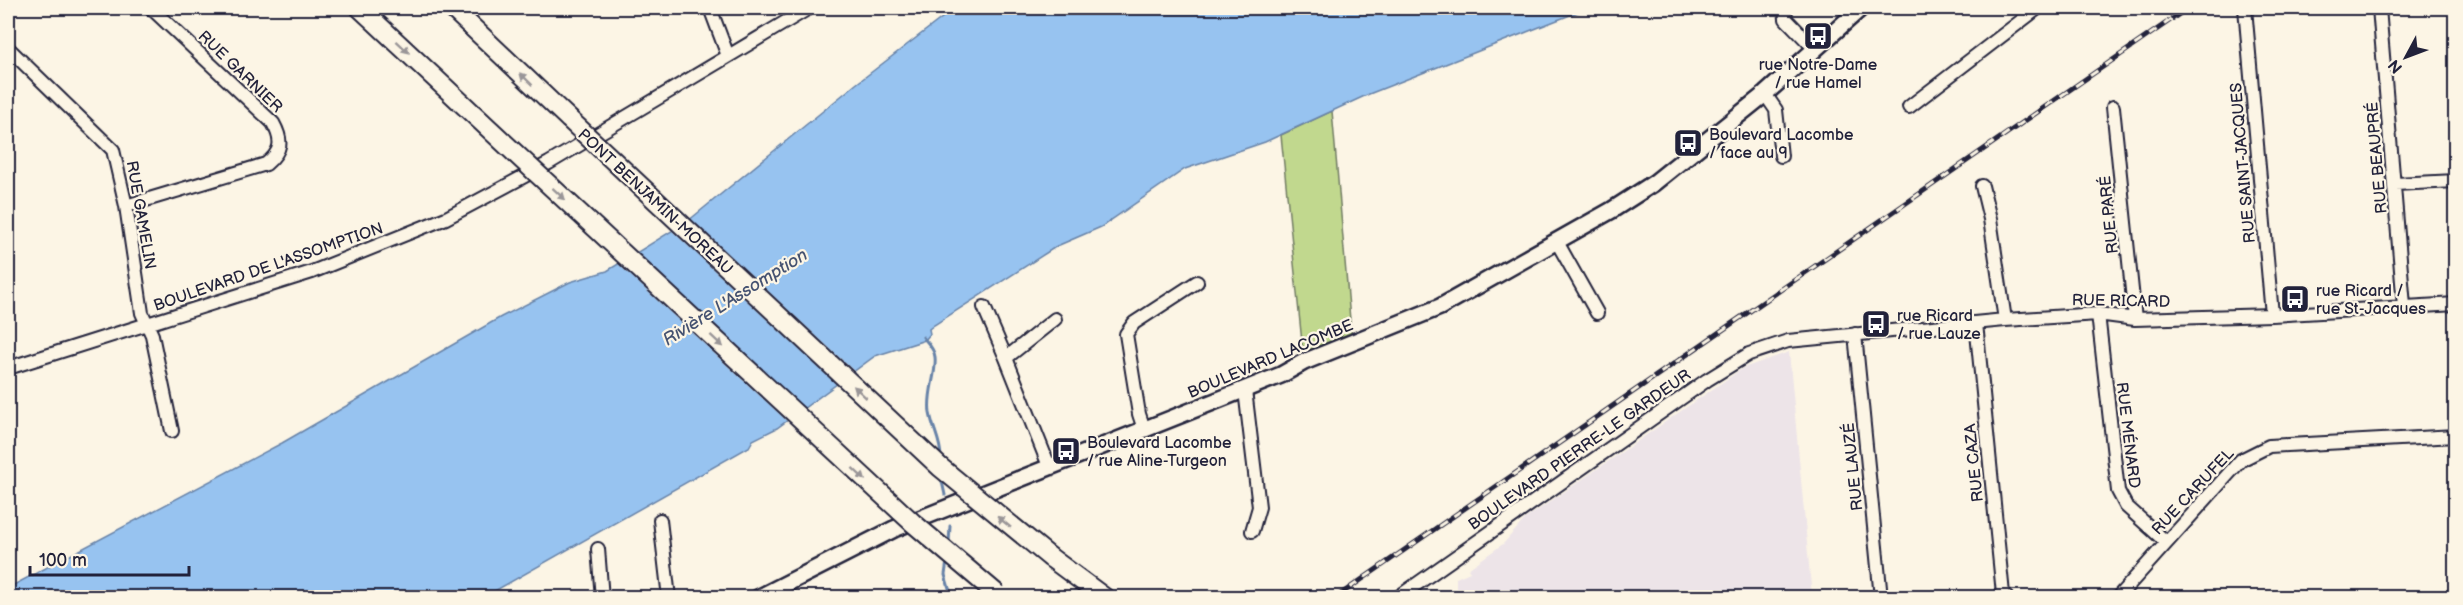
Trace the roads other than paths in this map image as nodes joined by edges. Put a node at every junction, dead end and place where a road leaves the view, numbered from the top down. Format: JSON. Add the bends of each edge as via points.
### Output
{"nodes":[{"id":1,"x":151,"y":8,"type":"edge"},
{"id":2,"x":360,"y":8,"type":"edge"},
{"id":3,"x":452,"y":8,"type":"edge"},
{"id":4,"x":710,"y":8,"type":"edge"},
{"id":5,"x":809,"y":8,"type":"edge"},
{"id":6,"x":1785,"y":8,"type":"edge"},
{"id":7,"x":1861,"y":8,"type":"edge"},
{"id":8,"x":2038,"y":8,"type":"edge"},
{"id":9,"x":2245,"y":8,"type":"edge"},
{"id":10,"x":2379,"y":8,"type":"edge"},
{"id":11,"x":1816,"y":50,"type":"junction"},
{"id":12,"x":10,"y":56,"type":"edge"},
{"id":13,"x":728,"y":56,"type":"junction"},
{"id":14,"x":1765,"y":94,"type":"junction"},
{"id":15,"x":1909,"y":107,"type":"dead end"},
{"id":16,"x":2114,"y":108,"type":"dead end"},
{"id":17,"x":1781,"y":156,"type":"dead end"},
{"id":18,"x":2456,"y":181,"type":"edge"},
{"id":19,"x":2395,"y":184,"type":"junction"},
{"id":20,"x":1982,"y":186,"type":"dead end"},
{"id":21,"x":126,"y":206,"type":"junction"},
{"id":22,"x":1557,"y":242,"type":"junction"},
{"id":23,"x":1197,"y":282,"type":"dead end"},
{"id":24,"x":2456,"y":304,"type":"edge"},
{"id":25,"x":2404,"y":306,"type":"junction"},
{"id":26,"x":984,"y":307,"type":"dead end"},
{"id":27,"x":1597,"y":313,"type":"dead end"},
{"id":28,"x":2098,"y":314,"type":"junction"},
{"id":29,"x":2272,"y":315,"type":"junction"},
{"id":30,"x":1055,"y":319,"type":"dead end"},
{"id":31,"x":2136,"y":319,"type":"junction"},
{"id":32,"x":2005,"y":320,"type":"junction"},
{"id":33,"x":1976,"y":323,"type":"junction"},
{"id":34,"x":147,"y":324,"type":"junction"},
{"id":35,"x":1855,"y":334,"type":"junction"},
{"id":36,"x":1788,"y":341,"type":"joint"},
{"id":37,"x":1006,"y":358,"type":"junction"},
{"id":38,"x":8,"y":368,"type":"edge"},
{"id":39,"x":1245,"y":390,"type":"junction"},
{"id":40,"x":1144,"y":429,"type":"junction"},
{"id":41,"x":172,"y":431,"type":"dead end"},
{"id":42,"x":2456,"y":436,"type":"edge"},
{"id":43,"x":1049,"y":466,"type":"junction"},
{"id":44,"x":660,"y":520,"type":"dead end"},
{"id":45,"x":1252,"y":531,"type":"dead end"},
{"id":46,"x":2166,"y":542,"type":"junction"},
{"id":47,"x":598,"y":549,"type":"dead end"},
{"id":48,"x":999,"y":596,"type":"edge"},
{"id":49,"x":602,"y":597,"type":"edge"},
{"id":50,"x":669,"y":597,"type":"edge"},
{"id":51,"x":758,"y":597,"type":"edge"},
{"id":52,"x":1105,"y":597,"type":"edge"},
{"id":53,"x":1397,"y":597,"type":"edge"},
{"id":54,"x":1881,"y":597,"type":"edge"},
{"id":55,"x":2007,"y":597,"type":"edge"},
{"id":56,"x":2117,"y":597,"type":"edge"}],
"edges":[{"from":1,"to":21,"type":"street","name":"RUE GARNIER","via":[[273,123],[280,136],[280,148],[266,164]]},
{"from":2,"to":48,"type":"highway","one_way":true,"bridge":true,"via":[[889,501]]},
{"from":52,"to":3,"type":"highway","name":"PONT BENJAMIN-MOREAU","one_way":true,"bridge":true,"via":[[940,467]]},
{"from":4,"to":13,"type":"street"},
{"from":5,"to":13,"type":"street","name":"BOULEVARD DE L'ASSOMPTION"},
{"from":6,"to":11,"type":"street","via":[[1786,19]]},
{"from":7,"to":11,"type":"main road","name":"BOULEVARD LACOMBE"},
{"from":8,"to":15,"type":"street"},
{"from":9,"to":29,"type":"street","name":"RUE SAINT-JACQUES"},
{"from":10,"to":19,"type":"street","name":"RUE BEAUPRÉ"},
{"from":11,"to":14,"type":"main road","name":"BOULEVARD LACOMBE"},
{"from":12,"to":21,"type":"street","name":"RUE GAMELIN","via":[[107,141],[113,150]]},
{"from":13,"to":34,"type":"street","name":"BOULEVARD DE L'ASSOMPTION","via":[[549,164],[446,218],[333,264]]},
{"from":14,"to":17,"type":"street","via":[[1776,110]]},
{"from":14,"to":22,"type":"main road","name":"BOULEVARD LACOMBE","via":[[1654,183]]},
{"from":16,"to":31,"type":"street","name":"RUE PARÉ"},
{"from":18,"to":19,"type":"street"},
{"from":19,"to":25,"type":"street","name":"RUE BEAUPRÉ"},
{"from":20,"to":32,"type":"street"},
{"from":21,"to":34,"type":"street","name":"RUE GAMELIN"},
{"from":22,"to":27,"type":"street"},
{"from":22,"to":39,"type":"main road","name":"BOULEVARD LACOMBE","via":[[1440,307]]},
{"from":23,"to":40,"type":"street","via":[[1134,323],[1126,334],[1138,414]]},
{"from":24,"to":25,"type":"street","name":"RUE RICARD"},
{"from":25,"to":29,"type":"street","name":"RUE RICARD"},
{"from":26,"to":37,"type":"street"},
{"from":28,"to":31,"type":"street","name":"RUE RICARD"},
{"from":28,"to":32,"type":"street","name":"RUE RICARD"},
{"from":28,"to":46,"type":"street","name":"RUE MÉNARD","via":[[2118,491],[2126,506]]},
{"from":29,"to":31,"type":"street","name":"RUE RICARD"},
{"from":30,"to":37,"type":"street"},
{"from":32,"to":33,"type":"street","name":"RUE RICARD"},
{"from":33,"to":35,"type":"street","name":"RUE RICARD"},
{"from":33,"to":55,"type":"street","name":"RUE CAZA","via":[[2003,594]]},
{"from":34,"to":38,"type":"street","name":"BOULEVARD DE L'ASSOMPTION"},
{"from":34,"to":41,"type":"street","name":"RUE GAMELIN"},
{"from":35,"to":36,"type":"street","name":"RUE RICARD"},
{"from":35,"to":54,"type":"street","name":"RUE LAUZÉ"},
{"from":36,"to":53,"type":"street","name":"BOULEVARD PIERRE-LE GARDEUR","via":[[1757,350],[1714,376]]},
{"from":37,"to":43,"type":"street"},
{"from":39,"to":40,"type":"main road","name":"BOULEVARD LACOMBE"},
{"from":39,"to":45,"type":"street","via":[[1259,507]]},
{"from":40,"to":43,"type":"main road","name":"BOULEVARD LACOMBE"},
{"from":42,"to":46,"type":"street","name":"RUE CARUFEL","via":[[2269,446],[2255,451],[2241,460]]},
{"from":43,"to":51,"type":"main road","name":"BOULEVARD LACOMBE","via":[[882,534]]},
{"from":44,"to":50,"type":"street"},
{"from":46,"to":56,"type":"street","name":"RUE CARUFEL"},
{"from":47,"to":49,"type":"street"}]}
